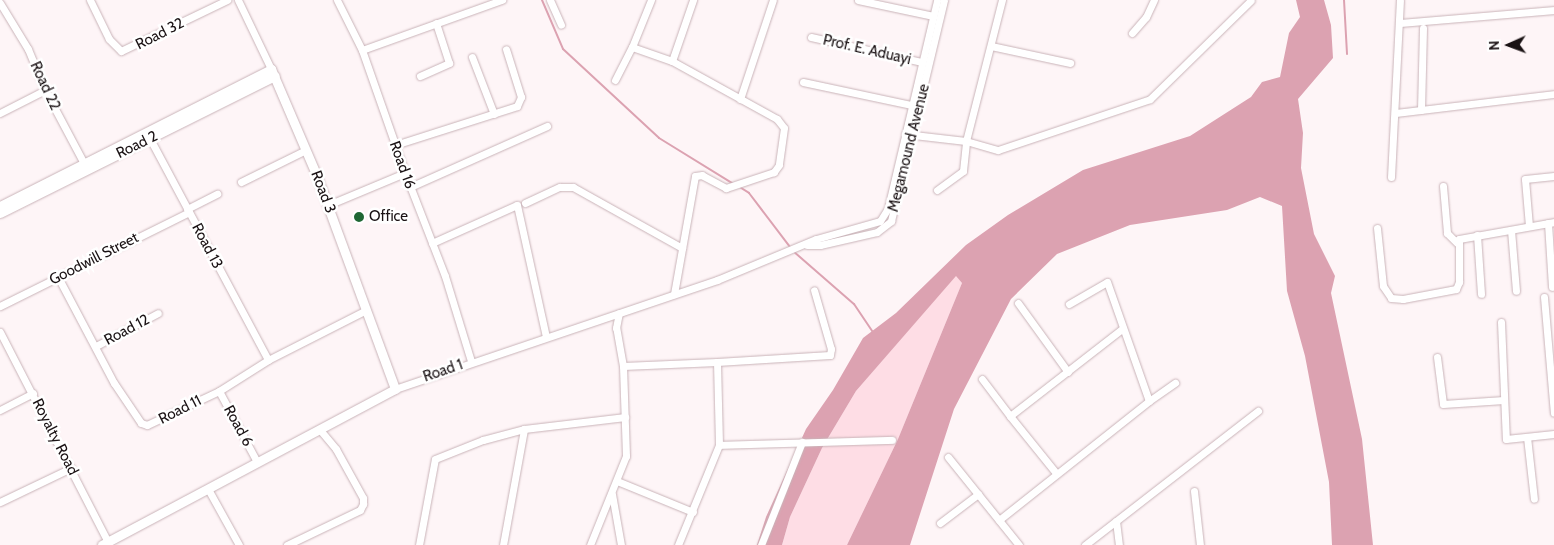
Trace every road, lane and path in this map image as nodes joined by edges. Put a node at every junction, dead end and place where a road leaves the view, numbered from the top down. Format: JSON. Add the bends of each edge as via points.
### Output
{"nodes":[{"id":1,"x":90,"y":0,"type":"edge"},
{"id":2,"x":227,"y":0,"type":"edge"},
{"id":3,"x":238,"y":0,"type":"edge"},
{"id":4,"x":337,"y":0,"type":"edge"},
{"id":5,"x":502,"y":0,"type":"edge"},
{"id":6,"x":550,"y":0,"type":"edge"},
{"id":7,"x":652,"y":0,"type":"edge"},
{"id":8,"x":693,"y":0,"type":"edge"},
{"id":9,"x":773,"y":0,"type":"edge"},
{"id":10,"x":858,"y":0,"type":"edge"},
{"id":11,"x":937,"y":0,"type":"edge"},
{"id":12,"x":944,"y":0,"type":"edge"},
{"id":13,"x":1002,"y":0,"type":"edge"},
{"id":14,"x":1154,"y":0,"type":"edge"},
{"id":15,"x":1251,"y":0,"type":"edge"},
{"id":16,"x":1400,"y":0,"type":"edge"},
{"id":17,"x":1,"y":7,"type":"edge"},
{"id":18,"x":1554,"y":10,"type":"edge"},
{"id":19,"x":933,"y":16,"type":"junction"},
{"id":20,"x":436,"y":23,"type":"junction"},
{"id":21,"x":1400,"y":23,"type":"junction"},
{"id":22,"x":562,"y":25,"type":"dead end"},
{"id":23,"x":1423,"y":28,"type":"dead end"},
{"id":24,"x":1132,"y":33,"type":"dead end"},
{"id":25,"x":811,"y":37,"type":"dead end"},
{"id":26,"x":991,"y":46,"type":"junction"},
{"id":27,"x":632,"y":47,"type":"junction"},
{"id":28,"x":506,"y":49,"type":"dead end"},
{"id":29,"x":362,"y":50,"type":"junction"},
{"id":30,"x":472,"y":57,"type":"dead end"},
{"id":31,"x":672,"y":61,"type":"junction"},
{"id":32,"x":922,"y":62,"type":"junction"},
{"id":33,"x":1070,"y":64,"type":"dead end"},
{"id":34,"x":273,"y":73,"type":"junction"},
{"id":35,"x":420,"y":76,"type":"dead end"},
{"id":36,"x":616,"y":80,"type":"dead end"},
{"id":37,"x":803,"y":82,"type":"dead end"},
{"id":38,"x":45,"y":90,"type":"junction"},
{"id":39,"x":1554,"y":94,"type":"edge"},
{"id":40,"x":740,"y":99,"type":"junction"},
{"id":41,"x":911,"y":105,"type":"junction"},
{"id":42,"x":1421,"y":110,"type":"junction"},
{"id":43,"x":0,"y":113,"type":"edge"},
{"id":44,"x":1395,"y":113,"type":"junction"},
{"id":45,"x":494,"y":114,"type":"junction"},
{"id":46,"x":548,"y":126,"type":"dead end"},
{"id":47,"x":148,"y":135,"type":"junction"},
{"id":48,"x":909,"y":135,"type":"junction"},
{"id":49,"x":966,"y":141,"type":"junction"},
{"id":50,"x":395,"y":145,"type":"junction"},
{"id":51,"x":306,"y":150,"type":"junction"},
{"id":52,"x":86,"y":167,"type":"junction"},
{"id":53,"x":404,"y":173,"type":"junction"},
{"id":54,"x":1554,"y":176,"type":"edge"},
{"id":55,"x":1391,"y":177,"type":"dead end"},
{"id":56,"x":241,"y":182,"type":"dead end"},
{"id":57,"x":1444,"y":186,"type":"dead end"},
{"id":58,"x":410,"y":187,"type":"junction"},
{"id":59,"x":937,"y":190,"type":"dead end"},
{"id":60,"x":217,"y":194,"type":"dead end"},
{"id":61,"x":525,"y":203,"type":"dead end"},
{"id":62,"x":328,"y":205,"type":"junction"},
{"id":63,"x":0,"y":206,"type":"edge"},
{"id":64,"x":188,"y":210,"type":"junction"},
{"id":65,"x":0,"y":214,"type":"edge"},
{"id":66,"x":1551,"y":222,"type":"edge"},
{"id":67,"x":1529,"y":226,"type":"junction"},
{"id":68,"x":1377,"y":228,"type":"dead end"},
{"id":69,"x":1511,"y":230,"type":"junction"},
{"id":70,"x":1477,"y":235,"type":"junction"},
{"id":71,"x":818,"y":242,"type":"joint"},
{"id":72,"x":432,"y":243,"type":"junction"},
{"id":73,"x":1457,"y":244,"type":"junction"},
{"id":74,"x":682,"y":248,"type":"junction"},
{"id":75,"x":58,"y":277,"type":"junction"},
{"id":76,"x":1552,"y":287,"type":"dead end"},
{"id":77,"x":814,"y":290,"type":"dead end"},
{"id":78,"x":1516,"y":291,"type":"dead end"},
{"id":79,"x":674,"y":294,"type":"junction"},
{"id":80,"x":1481,"y":294,"type":"dead end"},
{"id":81,"x":1544,"y":297,"type":"dead end"},
{"id":82,"x":1018,"y":303,"type":"dead end"},
{"id":83,"x":1069,"y":304,"type":"dead end"},
{"id":84,"x":0,"y":306,"type":"edge"},
{"id":85,"x":366,"y":310,"type":"junction"},
{"id":86,"x":158,"y":313,"type":"dead end"},
{"id":87,"x":619,"y":313,"type":"junction"},
{"id":88,"x":602,"y":318,"type":"junction"},
{"id":89,"x":1501,"y":322,"type":"dead end"},
{"id":90,"x":616,"y":328,"type":"junction"},
{"id":91,"x":1123,"y":328,"type":"junction"},
{"id":92,"x":0,"y":332,"type":"edge"},
{"id":93,"x":546,"y":337,"type":"junction"},
{"id":94,"x":96,"y":346,"type":"junction"},
{"id":95,"x":1436,"y":357,"type":"dead end"},
{"id":96,"x":268,"y":360,"type":"junction"},
{"id":97,"x":471,"y":361,"type":"junction"},
{"id":98,"x":717,"y":362,"type":"junction"},
{"id":99,"x":622,"y":366,"type":"junction"},
{"id":100,"x":1068,"y":372,"type":"junction"},
{"id":101,"x":982,"y":379,"type":"dead end"},
{"id":102,"x":1175,"y":383,"type":"dead end"},
{"id":103,"x":395,"y":389,"type":"junction"},
{"id":104,"x":218,"y":391,"type":"junction"},
{"id":105,"x":33,"y":393,"type":"junction"},
{"id":106,"x":1504,"y":400,"type":"junction"},
{"id":107,"x":1149,"y":401,"type":"junction"},
{"id":108,"x":0,"y":410,"type":"edge"},
{"id":109,"x":1258,"y":411,"type":"dead end"},
{"id":110,"x":1554,"y":414,"type":"edge"},
{"id":111,"x":625,"y":416,"type":"junction"},
{"id":112,"x":1010,"y":416,"type":"junction"},
{"id":113,"x":319,"y":429,"type":"junction"},
{"id":114,"x":524,"y":430,"type":"junction"},
{"id":115,"x":1554,"y":434,"type":"edge"},
{"id":116,"x":1527,"y":437,"type":"junction"},
{"id":117,"x":892,"y":440,"type":"dead end"},
{"id":118,"x":802,"y":442,"type":"junction"},
{"id":119,"x":719,"y":445,"type":"junction"},
{"id":120,"x":948,"y":457,"type":"dead end"},
{"id":121,"x":258,"y":462,"type":"junction"},
{"id":122,"x":71,"y":468,"type":"junction"},
{"id":123,"x":1056,"y":473,"type":"junction"},
{"id":124,"x":617,"y":481,"type":"junction"},
{"id":125,"x":208,"y":489,"type":"junction"},
{"id":126,"x":1194,"y":492,"type":"dead end"},
{"id":127,"x":612,"y":494,"type":"junction"},
{"id":128,"x":978,"y":494,"type":"junction"},
{"id":129,"x":1534,"y":499,"type":"dead end"},
{"id":130,"x":0,"y":503,"type":"edge"},
{"id":131,"x":692,"y":512,"type":"junction"},
{"id":132,"x":999,"y":520,"type":"junction"},
{"id":133,"x":1116,"y":521,"type":"junction"},
{"id":134,"x":940,"y":523,"type":"dead end"},
{"id":135,"x":105,"y":543,"type":"edge"},
{"id":136,"x":239,"y":545,"type":"edge"},
{"id":137,"x":287,"y":545,"type":"edge"},
{"id":138,"x":419,"y":545,"type":"edge"},
{"id":139,"x":503,"y":545,"type":"edge"},
{"id":140,"x":590,"y":545,"type":"edge"},
{"id":141,"x":621,"y":545,"type":"edge"},
{"id":142,"x":678,"y":545,"type":"edge"},
{"id":143,"x":761,"y":545,"type":"edge"},
{"id":144,"x":1019,"y":545,"type":"edge"},
{"id":145,"x":1085,"y":545,"type":"edge"},
{"id":146,"x":1119,"y":545,"type":"edge"},
{"id":147,"x":1200,"y":545,"type":"edge"}],
"edges":[{"from":1,"to":2,"type":"street","name":"Road 32","via":[[109,39],[120,51]]},
{"from":3,"to":34,"type":"street","name":"Road 3"},
{"from":4,"to":29,"type":"street","name":"Road 16"},
{"from":5,"to":20,"type":"street"},
{"from":6,"to":22,"type":"street"},
{"from":7,"to":27,"type":"street"},
{"from":8,"to":31,"type":"street"},
{"from":9,"to":40,"type":"street"},
{"from":10,"to":19,"type":"street"},
{"from":11,"to":19,"type":"street","name":"Megamound Avenue"},
{"from":12,"to":48,"type":"street","name":"Megamound Avenue"},
{"from":13,"to":26,"type":"street"},
{"from":14,"to":24,"type":"street","via":[[1146,17]]},
{"from":15,"to":49,"type":"street","via":[[1150,99],[1004,148],[985,148]]},
{"from":16,"to":21,"type":"street"},
{"from":17,"to":38,"type":"street","name":"Road 22","via":[[28,49]]},
{"from":18,"to":21,"type":"street"},
{"from":19,"to":32,"type":"street","name":"Megamound Avenue"},
{"from":20,"to":29,"type":"street"},
{"from":20,"to":35,"type":"street","via":[[448,63]]},
{"from":21,"to":44,"type":"street"},
{"from":23,"to":42,"type":"street"},
{"from":25,"to":32,"type":"street","name":"Prof. E. Aduayi"},
{"from":26,"to":33,"type":"street"},
{"from":26,"to":49,"type":"street"},
{"from":27,"to":31,"type":"street"},
{"from":27,"to":36,"type":"street"},
{"from":28,"to":45,"type":"street","via":[[520,103]]},
{"from":29,"to":50,"type":"street","name":"Road 16"},
{"from":30,"to":45,"type":"street"},
{"from":31,"to":40,"type":"street"},
{"from":32,"to":41,"type":"street","name":"Megamound Avenue"},
{"from":34,"to":47,"type":"street","name":"Road 2"},
{"from":34,"to":51,"type":"street","name":"Road 3"},
{"from":37,"to":41,"type":"street"},
{"from":38,"to":43,"type":"street"},
{"from":38,"to":52,"type":"street","name":"Road 22"},
{"from":39,"to":42,"type":"street"},
{"from":40,"to":74,"type":"street","via":[[777,119],[784,133],[778,169],[727,188],[702,175],[695,176]]},
{"from":41,"to":48,"type":"street","name":"Megamound Avenue"},
{"from":42,"to":44,"type":"street"},
{"from":44,"to":55,"type":"street"},
{"from":45,"to":50,"type":"street"},
{"from":46,"to":58,"type":"street"},
{"from":47,"to":52,"type":"street","name":"Road 2"},
{"from":47,"to":64,"type":"street","name":"Road 13"},
{"from":48,"to":49,"type":"street"},
{"from":48,"to":71,"type":"street","name":"Megamound Avenue","via":[[885,217],[867,227]]},
{"from":49,"to":59,"type":"street","via":[[963,171]]},
{"from":50,"to":53,"type":"street","name":"Road 16"},
{"from":51,"to":56,"type":"street"},
{"from":51,"to":62,"type":"street","name":"Road 3"},
{"from":52,"to":63,"type":"street","name":"Road 2"},
{"from":52,"to":65,"type":"street","name":"Road 2"},
{"from":53,"to":58,"type":"street","name":"Road 16"},
{"from":53,"to":62,"type":"street"},
{"from":54,"to":67,"type":"street","via":[[1525,180]]},
{"from":57,"to":73,"type":"street","via":[[1447,233]]},
{"from":58,"to":72,"type":"street","name":"Road 16"},
{"from":60,"to":64,"type":"street","name":"Goodwill Street"},
{"from":61,"to":74,"type":"street","via":[[560,187],[573,187]]},
{"from":62,"to":85,"type":"street","name":"Road 3"},
{"from":64,"to":75,"type":"street","name":"Goodwill Street"},
{"from":64,"to":96,"type":"street","name":"Road 13"},
{"from":66,"to":67,"type":"street"},
{"from":66,"to":76,"type":"street"},
{"from":67,"to":69,"type":"street"},
{"from":68,"to":73,"type":"street","via":[[1383,286],[1394,299],[1456,289],[1459,278]]},
{"from":69,"to":70,"type":"street"},
{"from":69,"to":78,"type":"street"},
{"from":70,"to":73,"type":"street","via":[[1459,239]]},
{"from":70,"to":80,"type":"street"},
{"from":71,"to":79,"type":"street","name":"Road 1"},
{"from":72,"to":93,"type":"street","via":[[517,205]]},
{"from":72,"to":97,"type":"street","name":"Road 16"},
{"from":74,"to":79,"type":"street"},
{"from":75,"to":84,"type":"street","name":"Goodwill Street"},
{"from":75,"to":94,"type":"street","name":"Road 11"},
{"from":77,"to":98,"type":"street","via":[[830,355]]},
{"from":79,"to":87,"type":"street","name":"Road 1"},
{"from":81,"to":110,"type":"street"},
{"from":82,"to":100,"type":"street"},
{"from":83,"to":91,"type":"street","via":[[1107,282]]},
{"from":85,"to":96,"type":"street","name":"Road 11"},
{"from":85,"to":103,"type":"street","name":"Road 3"},
{"from":86,"to":94,"type":"street","name":"Road 12"},
{"from":87,"to":88,"type":"street","name":"Road 1"},
{"from":87,"to":90,"type":"street"},
{"from":88,"to":90,"type":"street"},
{"from":88,"to":93,"type":"street","name":"Road 1"},
{"from":89,"to":106,"type":"street"},
{"from":90,"to":99,"type":"street"},
{"from":91,"to":100,"type":"street"},
{"from":91,"to":107,"type":"street"},
{"from":92,"to":105,"type":"street","name":"Royalty Road"},
{"from":93,"to":97,"type":"street","name":"Road 1"},
{"from":94,"to":104,"type":"street","name":"Road 11","via":[[114,383],[141,423],[153,424]]},
{"from":95,"to":106,"type":"street","via":[[1443,404]]},
{"from":96,"to":104,"type":"street","name":"Road 11"},
{"from":97,"to":103,"type":"street","name":"Road 1"},
{"from":98,"to":99,"type":"street"},
{"from":98,"to":119,"type":"street"},
{"from":99,"to":111,"type":"street"},
{"from":100,"to":112,"type":"street"},
{"from":101,"to":112,"type":"street"},
{"from":102,"to":107,"type":"street"},
{"from":103,"to":113,"type":"street","name":"Road 1"},
{"from":104,"to":121,"type":"street","name":"Road 6"},
{"from":105,"to":108,"type":"street"},
{"from":105,"to":122,"type":"street","name":"Royalty Road"},
{"from":106,"to":116,"type":"street","via":[[1506,439]]},
{"from":107,"to":123,"type":"street"},
{"from":109,"to":133,"type":"street"},
{"from":111,"to":114,"type":"street"},
{"from":111,"to":124,"type":"street","via":[[626,456]]},
{"from":112,"to":123,"type":"street"},
{"from":113,"to":121,"type":"street","name":"Road 1"},
{"from":113,"to":137,"type":"street","via":[[336,449],[363,498],[363,504],[360,510]]},
{"from":114,"to":138,"type":"street","via":[[483,440],[435,459]]},
{"from":114,"to":139,"type":"street"},
{"from":115,"to":116,"type":"street"},
{"from":116,"to":129,"type":"street"},
{"from":117,"to":118,"type":"street"},
{"from":118,"to":119,"type":"street"},
{"from":118,"to":143,"type":"street"},
{"from":119,"to":131,"type":"street"},
{"from":120,"to":128,"type":"street"},
{"from":121,"to":125,"type":"street","name":"Road 1"},
{"from":122,"to":130,"type":"street"},
{"from":122,"to":135,"type":"street","name":"Royalty Road"},
{"from":123,"to":132,"type":"street"},
{"from":124,"to":127,"type":"street"},
{"from":124,"to":131,"type":"street"},
{"from":125,"to":135,"type":"street","name":"Road 1"},
{"from":125,"to":136,"type":"street"},
{"from":126,"to":147,"type":"street"},
{"from":127,"to":140,"type":"street"},
{"from":127,"to":141,"type":"street"},
{"from":128,"to":132,"type":"street"},
{"from":128,"to":134,"type":"street"},
{"from":131,"to":142,"type":"street"},
{"from":132,"to":144,"type":"street"},
{"from":133,"to":145,"type":"street"},
{"from":133,"to":146,"type":"street"}]}
